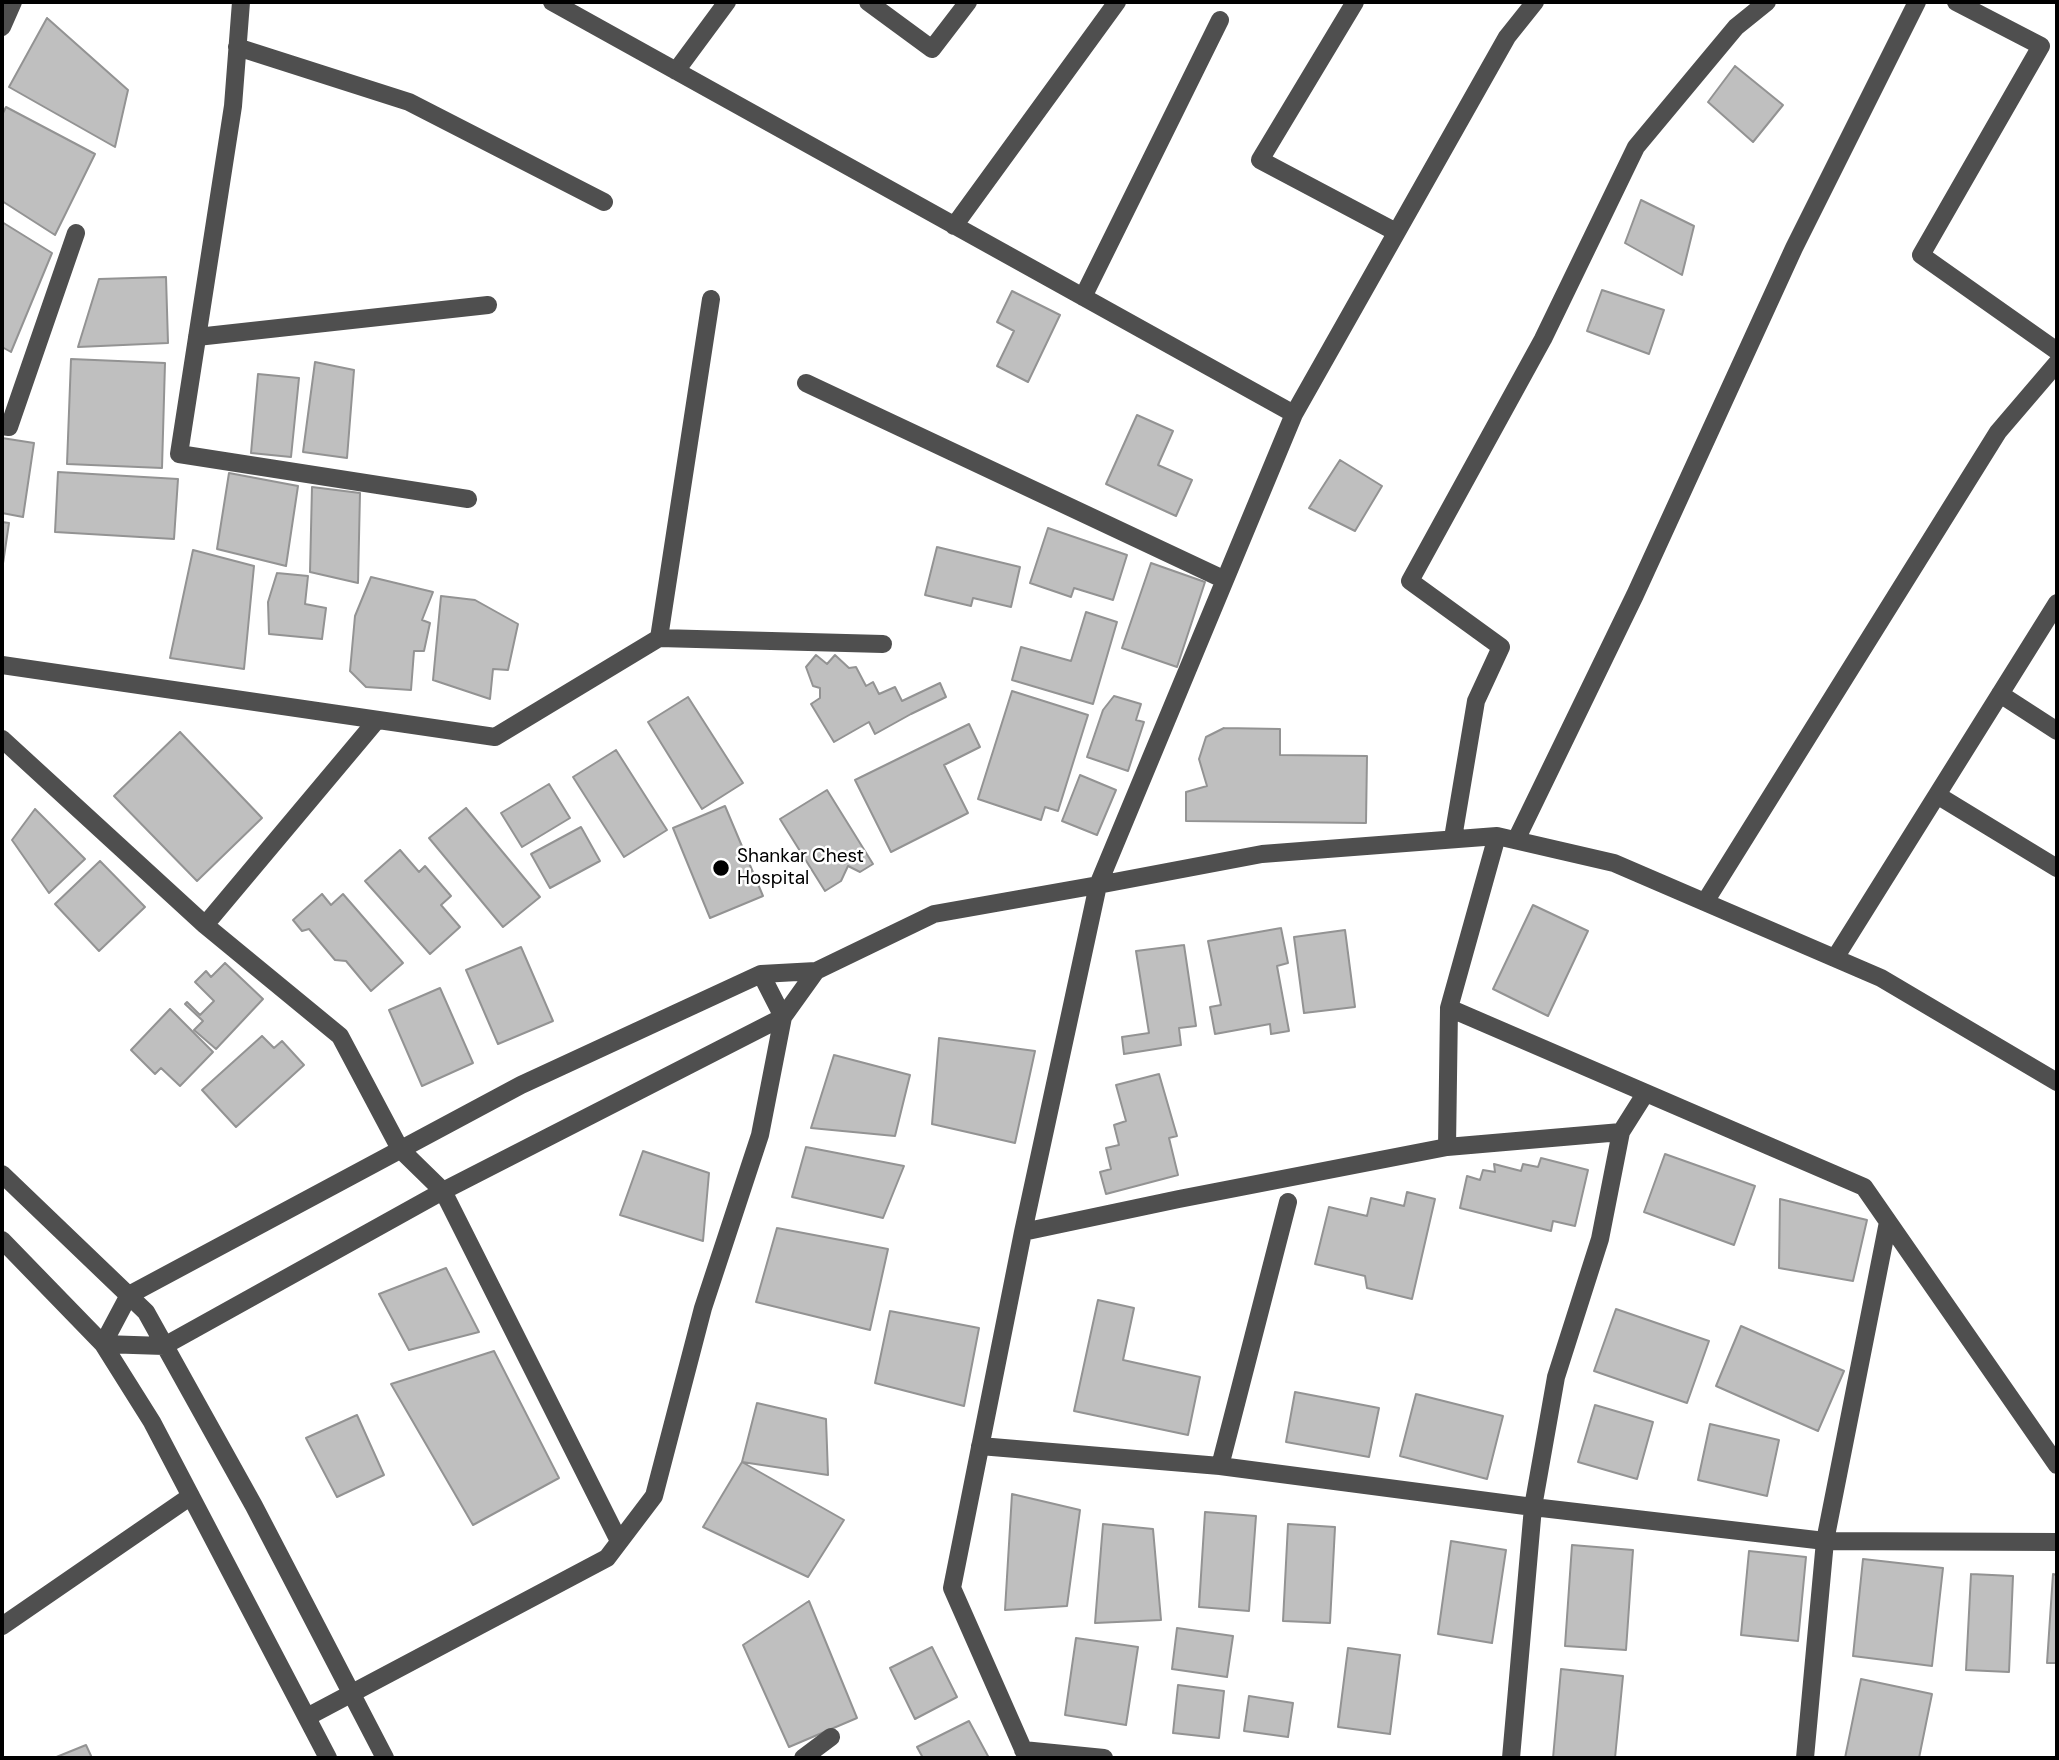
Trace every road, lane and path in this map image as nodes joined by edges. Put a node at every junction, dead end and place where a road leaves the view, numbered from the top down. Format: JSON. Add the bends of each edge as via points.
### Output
{"nodes":[{"id":1,"x":13,"y":2,"type":"edge"},
{"id":2,"x":241,"y":2,"type":"edge"},
{"id":3,"x":552,"y":2,"type":"edge"},
{"id":4,"x":727,"y":2,"type":"edge"},
{"id":5,"x":868,"y":2,"type":"edge"},
{"id":6,"x":968,"y":2,"type":"edge"},
{"id":7,"x":1116,"y":2,"type":"edge"},
{"id":8,"x":1355,"y":2,"type":"edge"},
{"id":9,"x":1535,"y":2,"type":"edge"},
{"id":10,"x":1767,"y":2,"type":"edge"},
{"id":11,"x":1917,"y":2,"type":"edge"},
{"id":12,"x":1956,"y":2,"type":"edge"},
{"id":13,"x":1220,"y":20,"type":"dead end"},
{"id":14,"x":2,"y":27,"type":"edge"},
{"id":15,"x":237,"y":47,"type":"junction"},
{"id":16,"x":676,"y":71,"type":"junction"},
{"id":17,"x":604,"y":202,"type":"dead end"},
{"id":18,"x":954,"y":226,"type":"junction"},
{"id":19,"x":1396,"y":232,"type":"junction"},
{"id":20,"x":76,"y":233,"type":"dead end"},
{"id":21,"x":1083,"y":297,"type":"junction"},
{"id":22,"x":711,"y":299,"type":"dead end"},
{"id":23,"x":488,"y":305,"type":"dead end"},
{"id":24,"x":197,"y":337,"type":"junction"},
{"id":25,"x":2057,"y":351,"type":"edge"},
{"id":26,"x":2057,"y":363,"type":"edge"},
{"id":27,"x":806,"y":383,"type":"dead end"},
{"id":28,"x":1294,"y":414,"type":"junction"},
{"id":29,"x":2,"y":426,"type":"edge"},
{"id":30,"x":468,"y":499,"type":"dead end"},
{"id":31,"x":1225,"y":580,"type":"junction"},
{"id":32,"x":2057,"y":603,"type":"edge"},
{"id":33,"x":659,"y":638,"type":"junction"},
{"id":34,"x":883,"y":644,"type":"dead end"},
{"id":35,"x":2,"y":665,"type":"edge"},
{"id":36,"x":2000,"y":694,"type":"junction"},
{"id":37,"x":377,"y":720,"type":"junction"},
{"id":38,"x":2057,"y":731,"type":"edge"},
{"id":39,"x":2,"y":738,"type":"edge"},
{"id":40,"x":1937,"y":795,"type":"junction"},
{"id":41,"x":1497,"y":836,"type":"junction"},
{"id":42,"x":1453,"y":838,"type":"junction"},
{"id":43,"x":1516,"y":840,"type":"junction"},
{"id":44,"x":2057,"y":868,"type":"edge"},
{"id":45,"x":1098,"y":886,"type":"junction"},
{"id":46,"x":1705,"y":902,"type":"junction"},
{"id":47,"x":205,"y":925,"type":"junction"},
{"id":48,"x":1835,"y":958,"type":"junction"},
{"id":49,"x":816,"y":971,"type":"junction"},
{"id":50,"x":761,"y":974,"type":"junction"},
{"id":51,"x":1448,"y":1008,"type":"junction"},
{"id":52,"x":783,"y":1017,"type":"junction"},
{"id":53,"x":2057,"y":1082,"type":"edge"},
{"id":54,"x":1645,"y":1094,"type":"junction"},
{"id":55,"x":1621,"y":1132,"type":"junction"},
{"id":56,"x":1447,"y":1147,"type":"junction"},
{"id":57,"x":400,"y":1149,"type":"junction"},
{"id":58,"x":2,"y":1174,"type":"edge"},
{"id":59,"x":443,"y":1191,"type":"junction"},
{"id":60,"x":1288,"y":1202,"type":"dead end"},
{"id":61,"x":1888,"y":1222,"type":"junction"},
{"id":62,"x":1023,"y":1232,"type":"junction"},
{"id":63,"x":2,"y":1240,"type":"edge"},
{"id":64,"x":129,"y":1295,"type":"junction"},
{"id":65,"x":103,"y":1344,"type":"junction"},
{"id":66,"x":164,"y":1346,"type":"junction"},
{"id":67,"x":981,"y":1446,"type":"junction"},
{"id":68,"x":2057,"y":1465,"type":"edge"},
{"id":69,"x":1220,"y":1466,"type":"junction"},
{"id":70,"x":191,"y":1496,"type":"junction"},
{"id":71,"x":1533,"y":1507,"type":"junction"},
{"id":72,"x":620,"y":1541,"type":"junction"},
{"id":73,"x":1825,"y":1542,"type":"junction"},
{"id":74,"x":2057,"y":1542,"type":"edge"},
{"id":75,"x":2,"y":1626,"type":"edge"},
{"id":76,"x":351,"y":1694,"type":"junction"},
{"id":77,"x":307,"y":1717,"type":"junction"},
{"id":78,"x":831,"y":1737,"type":"dead end"},
{"id":79,"x":1025,"y":1754,"type":"edge"},
{"id":80,"x":328,"y":1758,"type":"edge"},
{"id":81,"x":385,"y":1758,"type":"edge"},
{"id":82,"x":803,"y":1758,"type":"edge"},
{"id":83,"x":1104,"y":1758,"type":"edge"},
{"id":84,"x":1511,"y":1758,"type":"edge"},
{"id":85,"x":1805,"y":1758,"type":"edge"}],
"edges":[{"from":1,"to":14,"type":"street"},
{"from":2,"to":15,"type":"street"},
{"from":3,"to":16,"type":"street"},
{"from":4,"to":16,"type":"street"},
{"from":5,"to":6,"type":"street","via":[[932,49]]},
{"from":7,"to":18,"type":"street"},
{"from":8,"to":19,"type":"street","via":[[1260,159]]},
{"from":9,"to":19,"type":"street","via":[[1507,37]]},
{"from":10,"to":42,"type":"street","via":[[1735,27],[1636,147],[1543,339],[1410,581],[1501,647],[1476,701]]},
{"from":11,"to":43,"type":"street","via":[[1794,248]]},
{"from":12,"to":25,"type":"street","via":[[2041,46],[1921,255]]},
{"from":13,"to":21,"type":"street"},
{"from":15,"to":17,"type":"street","via":[[409,102]]},
{"from":15,"to":24,"type":"street","via":[[233,106]]},
{"from":16,"to":18,"type":"street"},
{"from":18,"to":21,"type":"street"},
{"from":19,"to":28,"type":"street"},
{"from":20,"to":29,"type":"street","via":[[9,427]]},
{"from":21,"to":28,"type":"street"},
{"from":22,"to":33,"type":"street"},
{"from":23,"to":24,"type":"street"},
{"from":24,"to":30,"type":"street","via":[[178,454]]},
{"from":26,"to":46,"type":"street","via":[[1998,432]]},
{"from":27,"to":31,"type":"street"},
{"from":28,"to":31,"type":"street"},
{"from":31,"to":45,"type":"street"},
{"from":32,"to":36,"type":"street"},
{"from":33,"to":34,"type":"street"},
{"from":33,"to":37,"type":"street","via":[[495,737]]},
{"from":35,"to":37,"type":"street"},
{"from":36,"to":38,"type":"street"},
{"from":36,"to":40,"type":"street"},
{"from":37,"to":47,"type":"street"},
{"from":39,"to":47,"type":"street"},
{"from":40,"to":44,"type":"street"},
{"from":40,"to":48,"type":"street"},
{"from":41,"to":42,"type":"street"},
{"from":41,"to":43,"type":"street"},
{"from":41,"to":51,"type":"street"},
{"from":42,"to":45,"type":"street","via":[[1262,853]]},
{"from":43,"to":46,"type":"street","via":[[1614,863]]},
{"from":45,"to":49,"type":"street","via":[[934,914]]},
{"from":45,"to":62,"type":"street"},
{"from":46,"to":48,"type":"street"},
{"from":47,"to":57,"type":"street","via":[[340,1035]]},
{"from":48,"to":53,"type":"street","via":[[1881,978]]},
{"from":49,"to":50,"type":"street"},
{"from":49,"to":52,"type":"street"},
{"from":50,"to":52,"type":"street"},
{"from":50,"to":57,"type":"street","via":[[521,1085]]},
{"from":51,"to":54,"type":"street"},
{"from":51,"to":56,"type":"street"},
{"from":52,"to":59,"type":"street"},
{"from":52,"to":72,"type":"street","via":[[760,1135],[703,1308],[654,1496]]},
{"from":54,"to":55,"type":"street"},
{"from":54,"to":61,"type":"street","via":[[1864,1187]]},
{"from":55,"to":56,"type":"street"},
{"from":55,"to":71,"type":"street","via":[[1600,1238],[1556,1377]]},
{"from":56,"to":62,"type":"street"},
{"from":57,"to":59,"type":"street"},
{"from":57,"to":64,"type":"street"},
{"from":58,"to":64,"type":"street"},
{"from":59,"to":66,"type":"street"},
{"from":59,"to":72,"type":"street"},
{"from":60,"to":69,"type":"street"},
{"from":61,"to":68,"type":"street"},
{"from":61,"to":73,"type":"street"},
{"from":62,"to":67,"type":"street"},
{"from":63,"to":65,"type":"street"},
{"from":64,"to":65,"type":"street"},
{"from":64,"to":66,"type":"street","via":[[146,1312]]},
{"from":65,"to":66,"type":"street"},
{"from":65,"to":70,"type":"street"},
{"from":66,"to":76,"type":"street","via":[[254,1506]]},
{"from":67,"to":69,"type":"street"},
{"from":67,"to":79,"type":"street","via":[[952,1588]]},
{"from":69,"to":71,"type":"street"},
{"from":70,"to":75,"type":"street"},
{"from":70,"to":77,"type":"street"},
{"from":71,"to":73,"type":"street"},
{"from":71,"to":84,"type":"street"},
{"from":72,"to":76,"type":"street","via":[[607,1558]]},
{"from":73,"to":74,"type":"street"},
{"from":73,"to":85,"type":"street"},
{"from":76,"to":77,"type":"street"},
{"from":76,"to":81,"type":"street"},
{"from":77,"to":80,"type":"street"},
{"from":78,"to":82,"type":"street"},
{"from":79,"to":83,"type":"street"}]}
